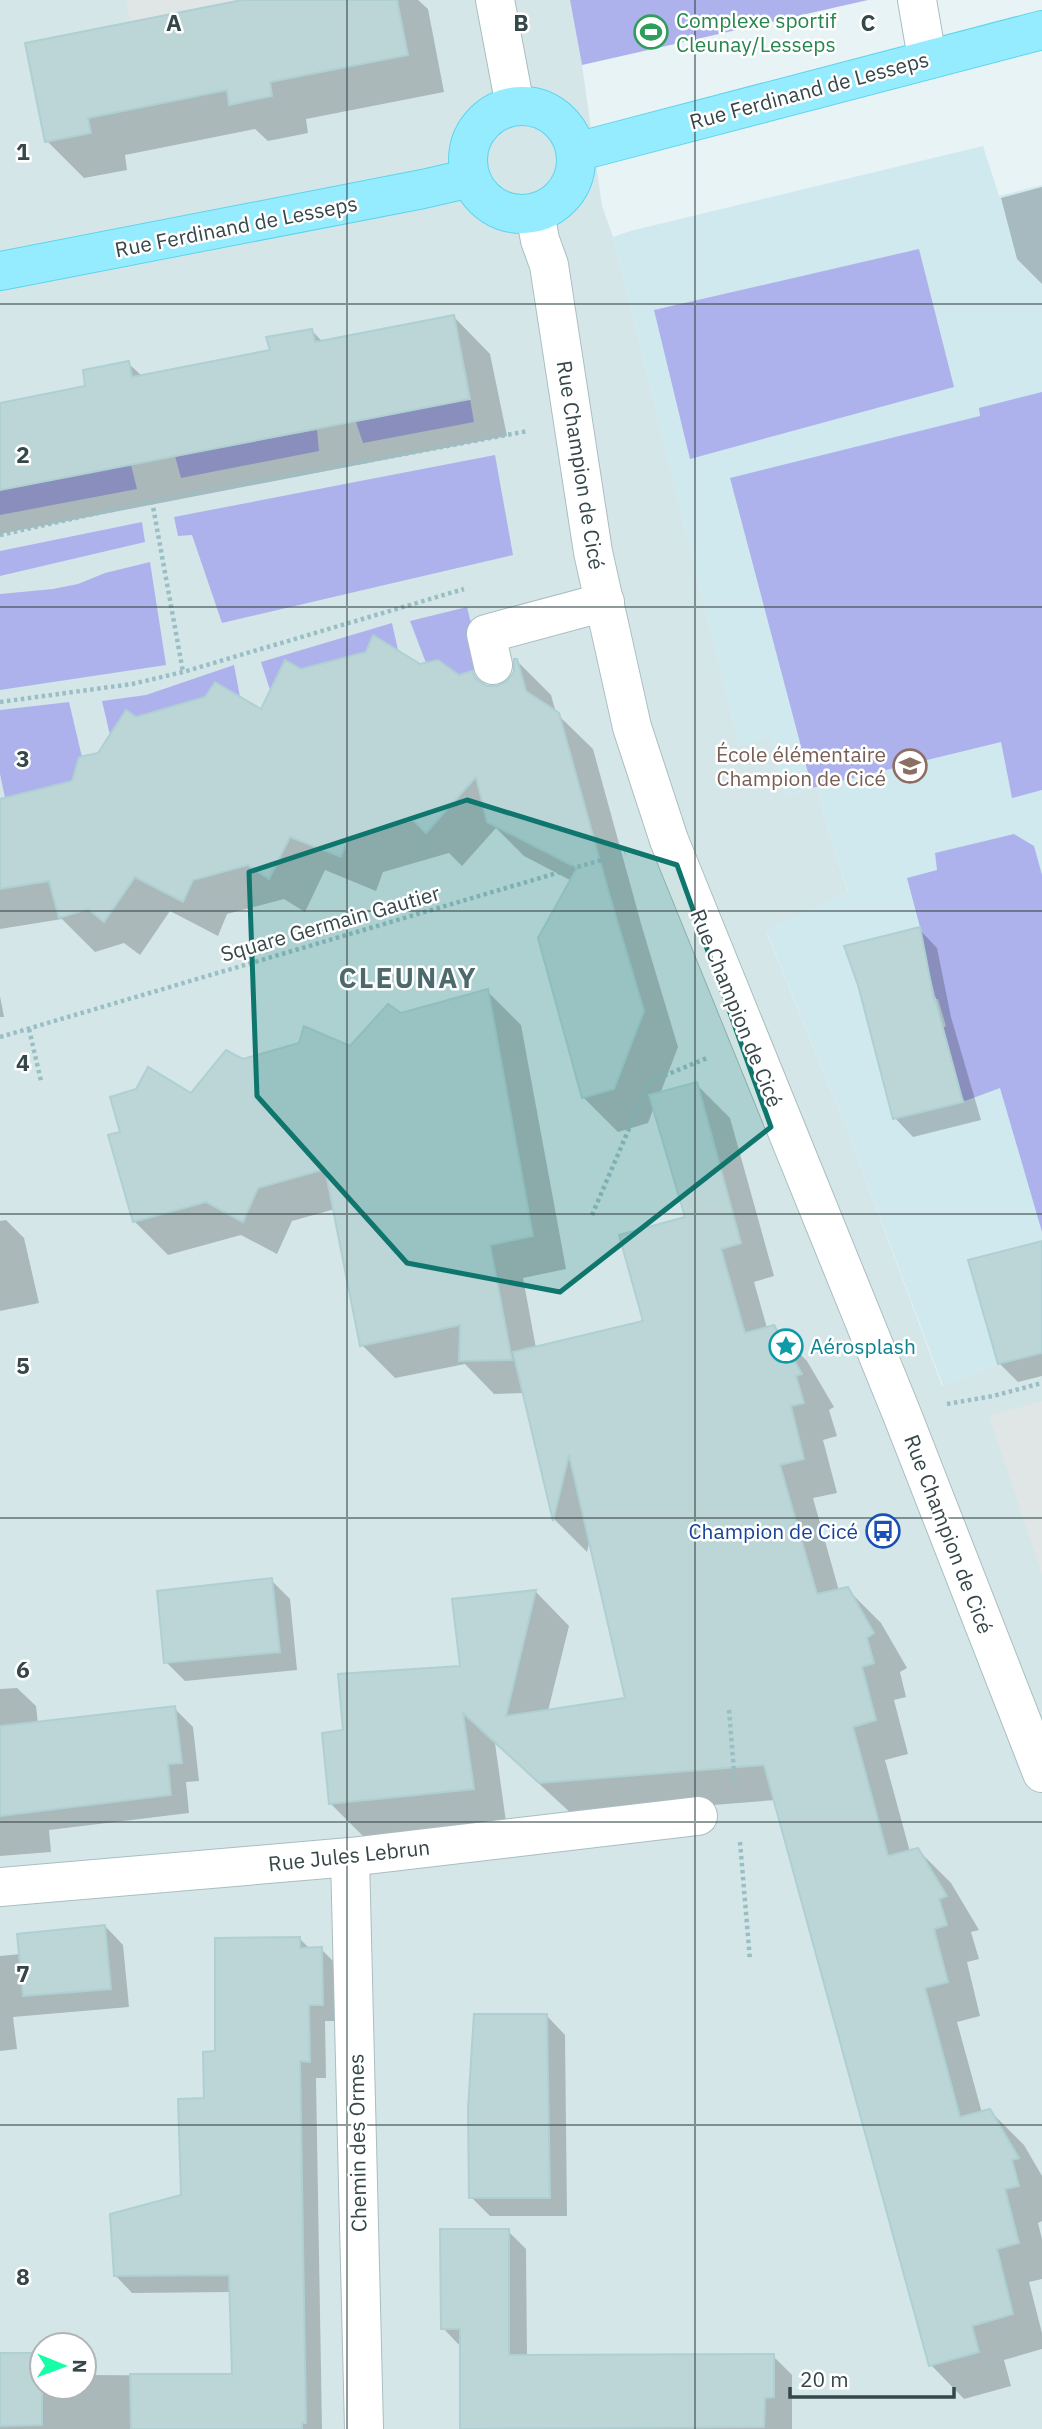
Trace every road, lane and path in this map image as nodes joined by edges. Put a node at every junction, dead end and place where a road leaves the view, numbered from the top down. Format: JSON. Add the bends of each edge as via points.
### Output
{"nodes":[{"id":1,"x":495,"y":0,"type":"edge"},
{"id":2,"x":917,"y":0,"type":"edge"},
{"id":3,"x":1042,"y":30,"type":"edge"},
{"id":4,"x":927,"y":58,"type":"junction"},
{"id":5,"x":515,"y":106,"type":"junction"},
{"id":6,"x":576,"y":152,"type":"junction"},
{"id":7,"x":471,"y":178,"type":"junction"},
{"id":8,"x":535,"y":213,"type":"junction"},
{"id":9,"x":0,"y":271,"type":"edge"},
{"id":10,"x":572,"y":423,"type":"junction"},
{"id":11,"x":152,"y":501,"type":"junction"},
{"id":12,"x":0,"y":535,"type":"edge"},
{"id":13,"x":470,"y":587,"type":"dead end"},
{"id":14,"x":605,"y":601,"type":"junction"},
{"id":15,"x":493,"y":665,"type":"dead end"},
{"id":16,"x":183,"y":672,"type":"junction"},
{"id":17,"x":0,"y":702,"type":"edge"},
{"id":18,"x":669,"y":840,"type":"junction"},
{"id":19,"x":29,"y":1029,"type":"junction"},
{"id":20,"x":0,"y":1037,"type":"edge"},
{"id":21,"x":750,"y":1041,"type":"junction"},
{"id":22,"x":41,"y":1081,"type":"dead end"},
{"id":23,"x":592,"y":1214,"type":"dead end"},
{"id":24,"x":1042,"y":1383,"type":"edge"},
{"id":25,"x":903,"y":1417,"type":"junction"},
{"id":26,"x":729,"y":1710,"type":"dead end"},
{"id":27,"x":1042,"y":1773,"type":"edge"},
{"id":28,"x":735,"y":1786,"type":"dead end"},
{"id":29,"x":698,"y":1816,"type":"dead end"},
{"id":30,"x":740,"y":1841,"type":"dead end"},
{"id":31,"x":350,"y":1857,"type":"junction"},
{"id":32,"x":0,"y":1887,"type":"edge"},
{"id":33,"x":750,"y":1960,"type":"dead end"},
{"id":34,"x":364,"y":2429,"type":"edge"}],
"edges":[{"from":1,"to":5,"type":"street"},
{"from":2,"to":4,"type":"street"},
{"from":3,"to":4,"type":"main road","name":"Rue Ferdinand de Lesseps"},
{"from":4,"to":6,"type":"main road","name":"Rue Ferdinand de Lesseps"},
{"from":5,"to":6,"type":"main road","via":[[536,107],[555,116],[569,132]]},
{"from":5,"to":7,"type":"main road","via":[[496,112],[471,140]]},
{"from":6,"to":8,"type":"main road","via":[[576,172],[567,191],[553,205]]},
{"from":7,"to":8,"type":"main road","via":[[481,195],[497,208]]},
{"from":7,"to":9,"type":"main road","name":"Rue Ferdinand de Lesseps"},
{"from":8,"to":10,"type":"street","name":"Rue Champion de Cicé","via":[[549,265]]},
{"from":10,"to":11,"type":"path"},
{"from":10,"to":14,"type":"street","name":"Rue Champion de Cicé"},
{"from":11,"to":12,"type":"path"},
{"from":11,"to":16,"type":"path"},
{"from":13,"to":16,"type":"path"},
{"from":14,"to":15,"type":"street","via":[[486,634]]},
{"from":14,"to":18,"type":"street","name":"Rue Champion de Cicé","via":[[632,727]]},
{"from":16,"to":17,"type":"path","via":[[132,684]]},
{"from":18,"to":19,"type":"path","name":"Square Germain Gautier"},
{"from":18,"to":21,"type":"street","name":"Rue Champion de Cicé"},
{"from":19,"to":20,"type":"path","name":"Square Germain Gautier"},
{"from":19,"to":22,"type":"path"},
{"from":21,"to":23,"type":"path","via":[[649,1082]]},
{"from":21,"to":25,"type":"street","name":"Rue Champion de Cicé"},
{"from":24,"to":25,"type":"path"},
{"from":25,"to":27,"type":"street","name":"Rue Champion de Cicé"},
{"from":26,"to":28,"type":"path"},
{"from":29,"to":31,"type":"street","name":"Rue Jules Lebrun"},
{"from":30,"to":33,"type":"path"},
{"from":31,"to":32,"type":"street","name":"Rue Jules Lebrun"},
{"from":31,"to":34,"type":"street","name":"Chemin des Ormes"}]}
